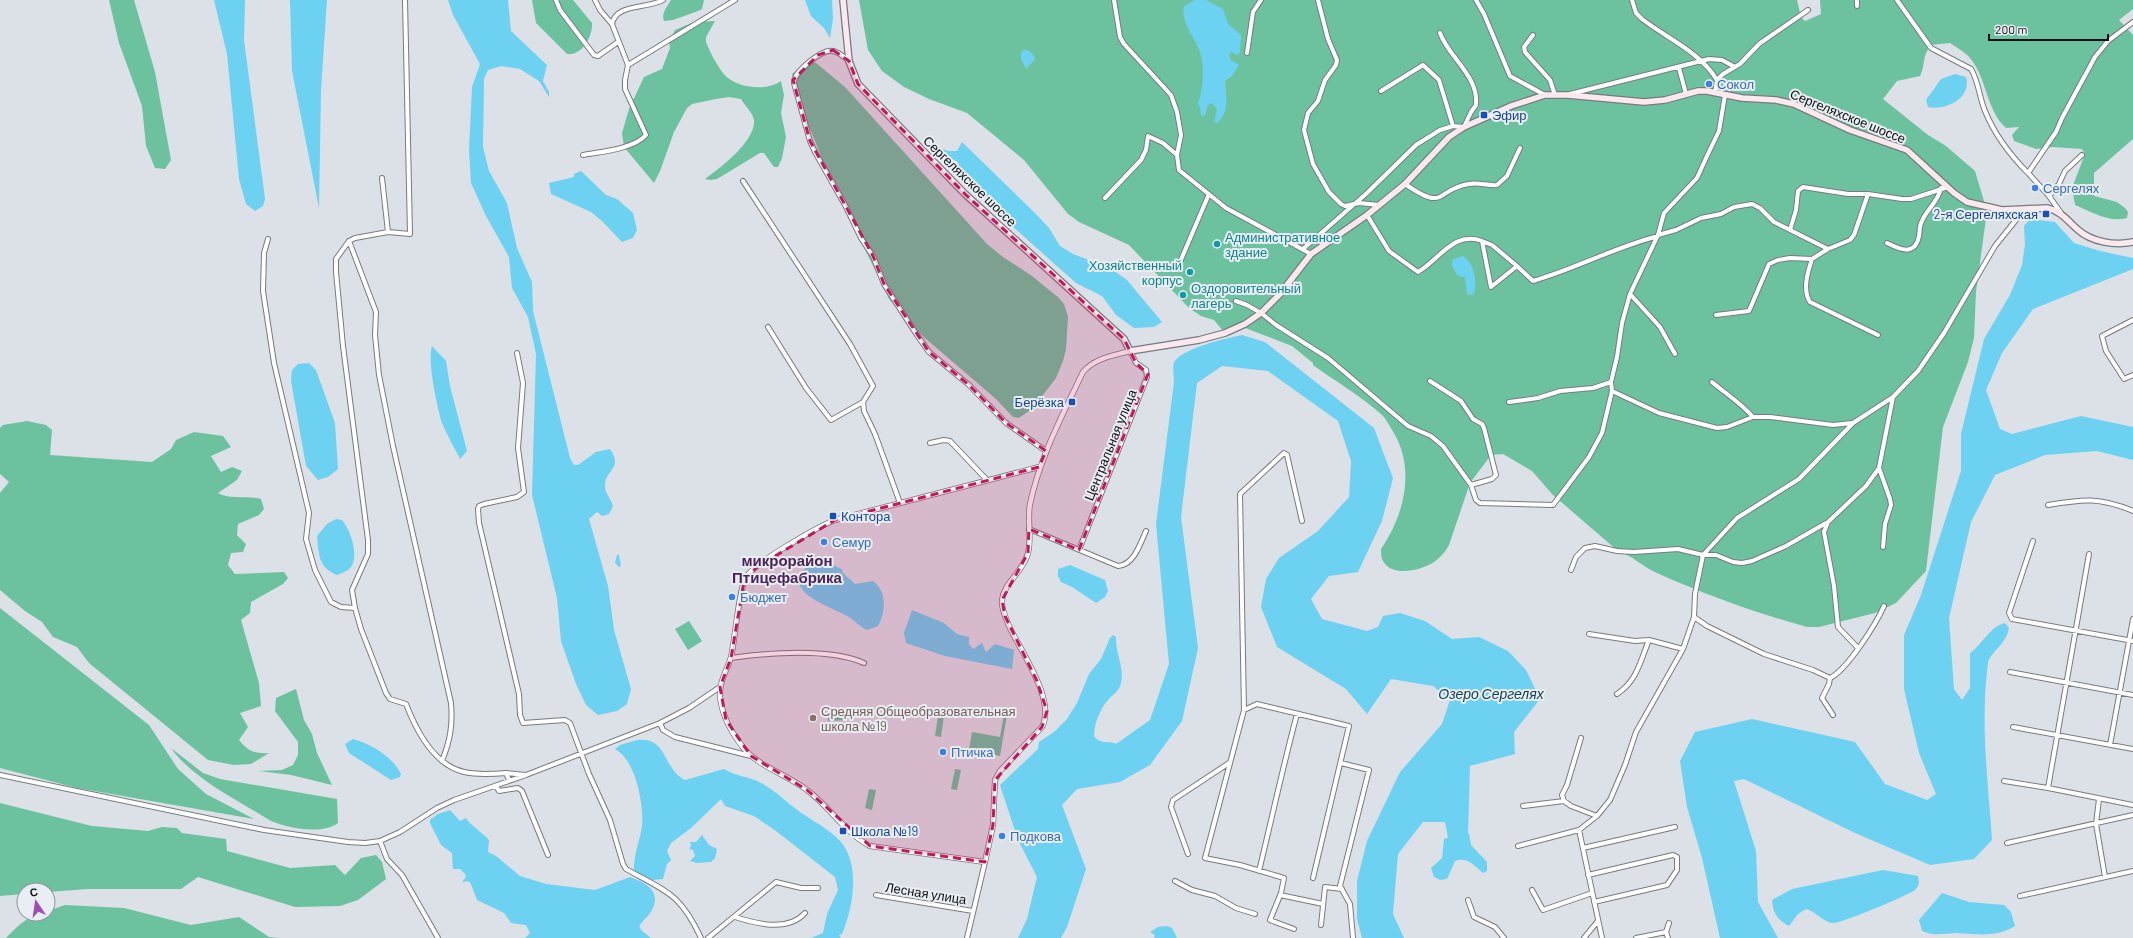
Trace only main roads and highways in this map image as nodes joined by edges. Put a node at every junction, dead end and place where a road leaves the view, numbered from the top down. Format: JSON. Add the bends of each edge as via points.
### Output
{"nodes":[{"id":1,"x":843,"y":0,"type":"edge"},
{"id":2,"x":2133,"y":242,"type":"edge"}],
"edges":[{"from":1,"to":2,"type":"main road","name":"Сергеляхское шоссе","via":[[849,61],[858,84],[965,194],[1124,339],[1130,351],[1199,340],[1245,324],[1261,313],[1280,294],[1311,254],[1367,215],[1405,184],[1449,137],[1464,127],[1524,100],[1545,95],[1644,102],[1665,100],[1698,91],[1794,104],[1850,130],[1907,150],[1960,198],[1974,205],[2002,210],[2047,208],[2061,213],[2086,236],[2106,242]]}]}
